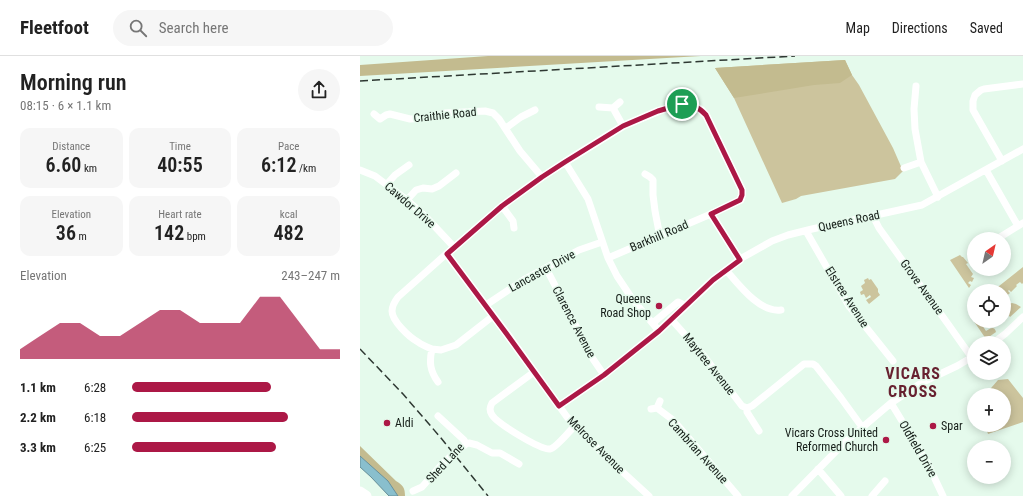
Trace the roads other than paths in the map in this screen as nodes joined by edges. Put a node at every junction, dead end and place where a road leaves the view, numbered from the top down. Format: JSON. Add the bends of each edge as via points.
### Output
{"nodes":[{"id":1,"x":1023,"y":84,"type":"edge"},
{"id":2,"x":916,"y":86,"type":"dead end"},
{"id":3,"x":620,"y":102,"type":"dead end"},
{"id":4,"x":599,"y":107,"type":"dead end"},
{"id":5,"x":614,"y":108,"type":"junction"},
{"id":6,"x":535,"y":110,"type":"dead end"},
{"id":7,"x":374,"y":114,"type":"dead end"},
{"id":8,"x":380,"y":119,"type":"junction"},
{"id":9,"x":380,"y":126,"type":"dead end"},
{"id":10,"x":623,"y":126,"type":"junction"},
{"id":11,"x":506,"y":128,"type":"junction"},
{"id":12,"x":1023,"y":148,"type":"edge"},
{"id":13,"x":1002,"y":161,"type":"junction"},
{"id":14,"x":565,"y":162,"type":"junction"},
{"id":15,"x":921,"y":162,"type":"junction"},
{"id":16,"x":410,"y":165,"type":"dead end"},
{"id":17,"x":904,"y":168,"type":"dead end"},
{"id":18,"x":360,"y":170,"type":"edge"},
{"id":19,"x":986,"y":170,"type":"junction"},
{"id":20,"x":456,"y":173,"type":"dead end"},
{"id":21,"x":645,"y":174,"type":"dead end"},
{"id":22,"x":542,"y":177,"type":"junction"},
{"id":23,"x":387,"y":184,"type":"junction"},
{"id":24,"x":938,"y":197,"type":"junction"},
{"id":25,"x":406,"y":200,"type":"junction"},
{"id":26,"x":502,"y":206,"type":"junction"},
{"id":27,"x":711,"y":214,"type":"junction"},
{"id":28,"x":873,"y":216,"type":"junction"},
{"id":29,"x":516,"y":224,"type":"dead end"},
{"id":30,"x":1020,"y":225,"type":"edge"},
{"id":31,"x":806,"y":230,"type":"junction"},
{"id":32,"x":1008,"y":232,"type":"edge"},
{"id":33,"x":660,"y":236,"type":"junction"},
{"id":34,"x":602,"y":242,"type":"junction"},
{"id":35,"x":454,"y":247,"type":"junction"},
{"id":36,"x":447,"y":254,"type":"junction"},
{"id":37,"x":608,"y":258,"type":"junction"},
{"id":38,"x":740,"y":260,"type":"junction"},
{"id":39,"x":546,"y":268,"type":"junction"},
{"id":40,"x":726,"y":270,"type":"junction"},
{"id":41,"x":486,"y":305,"type":"junction"},
{"id":42,"x":684,"y":308,"type":"junction"},
{"id":43,"x":781,"y":310,"type":"dead end"},
{"id":44,"x":493,"y":316,"type":"junction"},
{"id":45,"x":1023,"y":317,"type":"edge"},
{"id":46,"x":671,"y":319,"type":"junction"},
{"id":47,"x":655,"y":325,"type":"junction"},
{"id":48,"x":1002,"y":336,"type":"edge"},
{"id":49,"x":432,"y":349,"type":"junction"},
{"id":50,"x":967,"y":349,"type":"edge"},
{"id":51,"x":967,"y":360,"type":"edge"},
{"id":52,"x":893,"y":361,"type":"dead end"},
{"id":53,"x":534,"y":372,"type":"junction"},
{"id":54,"x":604,"y":375,"type":"junction"},
{"id":55,"x":438,"y":378,"type":"dead end"},
{"id":56,"x":891,"y":403,"type":"junction"},
{"id":57,"x":559,"y":406,"type":"junction"},
{"id":58,"x":656,"y":406,"type":"dead end"},
{"id":59,"x":747,"y":408,"type":"junction"},
{"id":60,"x":438,"y":416,"type":"dead end"},
{"id":61,"x":575,"y":426,"type":"junction"},
{"id":62,"x":862,"y":427,"type":"junction"},
{"id":63,"x":759,"y":431,"type":"dead end"},
{"id":64,"x":465,"y":445,"type":"junction"},
{"id":65,"x":519,"y":464,"type":"dead end"},
{"id":66,"x":818,"y":469,"type":"junction"},
{"id":67,"x":885,"y":481,"type":"dead end"},
{"id":68,"x":413,"y":491,"type":"dead end"},
{"id":69,"x":875,"y":495,"type":"edge"},
{"id":70,"x":649,"y":496,"type":"edge"},
{"id":71,"x":738,"y":496,"type":"edge"},
{"id":72,"x":792,"y":496,"type":"edge"},
{"id":73,"x":841,"y":496,"type":"edge"},
{"id":74,"x":943,"y":496,"type":"edge"}],
"edges":[{"from":1,"to":13,"type":"street","via":[[983,89],[973,101],[973,110]]},
{"from":2,"to":15,"type":"street","via":[[915,129]]},
{"from":3,"to":5,"type":"street"},
{"from":4,"to":5,"type":"street"},
{"from":5,"to":10,"type":"street"},
{"from":6,"to":11,"type":"street"},
{"from":7,"to":8,"type":"street"},
{"from":8,"to":9,"type":"street"},
{"from":8,"to":11,"type":"street","name":"Craithie Road","via":[[390,114],[410,119],[429,118],[444,113],[485,111],[493,113]]},
{"from":10,"to":14,"type":"street","name":"Barkhill Road"},
{"from":10,"to":27,"type":"street","name":"Barkhill Road","via":[[682,104],[694,105],[702,110],[742,190],[740,200]]},
{"from":11,"to":22,"type":"street","name":"Craithie Road","via":[[520,151]]},
{"from":12,"to":13,"type":"street","name":"Queens Road"},
{"from":13,"to":19,"type":"street","name":"Queens Road"},
{"from":14,"to":22,"type":"street","name":"Barkhill Road"},
{"from":14,"to":34,"type":"street","via":[[588,199]]},
{"from":15,"to":17,"type":"street"},
{"from":15,"to":24,"type":"street"},
{"from":16,"to":23,"type":"street"},
{"from":18,"to":23,"type":"street","name":"Cawdor Drive"},
{"from":19,"to":24,"type":"street","name":"Queens Road"},
{"from":19,"to":30,"type":"street"},
{"from":20,"to":25,"type":"street","via":[[432,189],[416,190]]},
{"from":21,"to":33,"type":"street","via":[[656,178],[653,195]]},
{"from":22,"to":26,"type":"street","name":"Barkhill Road"},
{"from":23,"to":25,"type":"street","name":"Cawdor Drive"},
{"from":24,"to":28,"type":"street","name":"Queens Road","via":[[922,205]]},
{"from":25,"to":35,"type":"street","name":"Cawdor Drive","via":[[426,216]]},
{"from":26,"to":29,"type":"street"},
{"from":26,"to":35,"type":"street","name":"Barkhill Road"},
{"from":27,"to":33,"type":"street","name":"Barkhill Road"},
{"from":27,"to":38,"type":"street"},
{"from":28,"to":31,"type":"street","name":"Queens Road"},
{"from":28,"to":50,"type":"street","name":"Grove Avenue","via":[[879,228]]},
{"from":30,"to":32,"type":"street"},
{"from":31,"to":38,"type":"street","name":"Queens Road","via":[[772,241]]},
{"from":31,"to":52,"type":"street","name":"Elstree Avenue","via":[[850,306]]},
{"from":33,"to":37,"type":"street","name":"Barkhill Road"},
{"from":34,"to":37,"type":"street"},
{"from":34,"to":39,"type":"street","name":"Lancaster Drive","via":[[579,250]]},
{"from":35,"to":36,"type":"street","name":"Barkhill Road"},
{"from":36,"to":41,"type":"street","name":"Melrose Avenue"},
{"from":36,"to":49,"type":"street","name":"Barkhill Road","via":[[398,297],[392,310],[397,324],[417,342]]},
{"from":37,"to":47,"type":"street","via":[[629,295]]},
{"from":38,"to":40,"type":"street","name":"Queens Road"},
{"from":39,"to":41,"type":"street","name":"Lancaster Drive","via":[[524,279]]},
{"from":39,"to":54,"type":"street","name":"Clarence Avenue","via":[[593,359]]},
{"from":40,"to":42,"type":"street","name":"Queens Road"},
{"from":40,"to":43,"type":"street","via":[[758,303],[776,311]]},
{"from":41,"to":44,"type":"street","name":"Melrose Avenue"},
{"from":42,"to":46,"type":"street","name":"Queens Road"},
{"from":42,"to":47,"type":"street","name":"Queens Road","via":[[678,302]]},
{"from":44,"to":49,"type":"street","via":[[456,345],[441,350]]},
{"from":44,"to":53,"type":"street","name":"Melrose Avenue"},
{"from":45,"to":48,"type":"street"},
{"from":46,"to":47,"type":"street","name":"Queens Road"},
{"from":46,"to":59,"type":"street","name":"Maytree Avenue","via":[[704,356],[742,406]]},
{"from":47,"to":54,"type":"street","name":"Queens Road"},
{"from":49,"to":55,"type":"street","via":[[430,364],[432,373]]},
{"from":51,"to":56,"type":"street","via":[[924,382]]},
{"from":53,"to":57,"type":"street","name":"Melrose Avenue"},
{"from":53,"to":61,"type":"street","via":[[492,403],[492,416],[533,444],[548,449],[554,447]]},
{"from":54,"to":57,"type":"street","name":"Queens Road"},
{"from":56,"to":62,"type":"street"},
{"from":56,"to":74,"type":"street","name":"Oldfield Drive","via":[[927,462]]},
{"from":57,"to":61,"type":"street","name":"Melrose Avenue"},
{"from":58,"to":71,"type":"street","name":"Cambrian Avenue","via":[[673,420]]},
{"from":59,"to":62,"type":"street","via":[[804,364],[813,364]]},
{"from":59,"to":63,"type":"street","name":"Maytree Avenue"},
{"from":60,"to":64,"type":"street","name":"Shed Lane","via":[[464,440]]},
{"from":61,"to":70,"type":"street","name":"Melrose Avenue"},
{"from":62,"to":66,"type":"street"},
{"from":64,"to":65,"type":"street","via":[[469,443],[492,453],[500,453]]},
{"from":64,"to":68,"type":"street","name":"Shed Lane","via":[[444,462],[422,487]]},
{"from":66,"to":72,"type":"street"},
{"from":66,"to":73,"type":"street"},
{"from":67,"to":69,"type":"street"}]}
